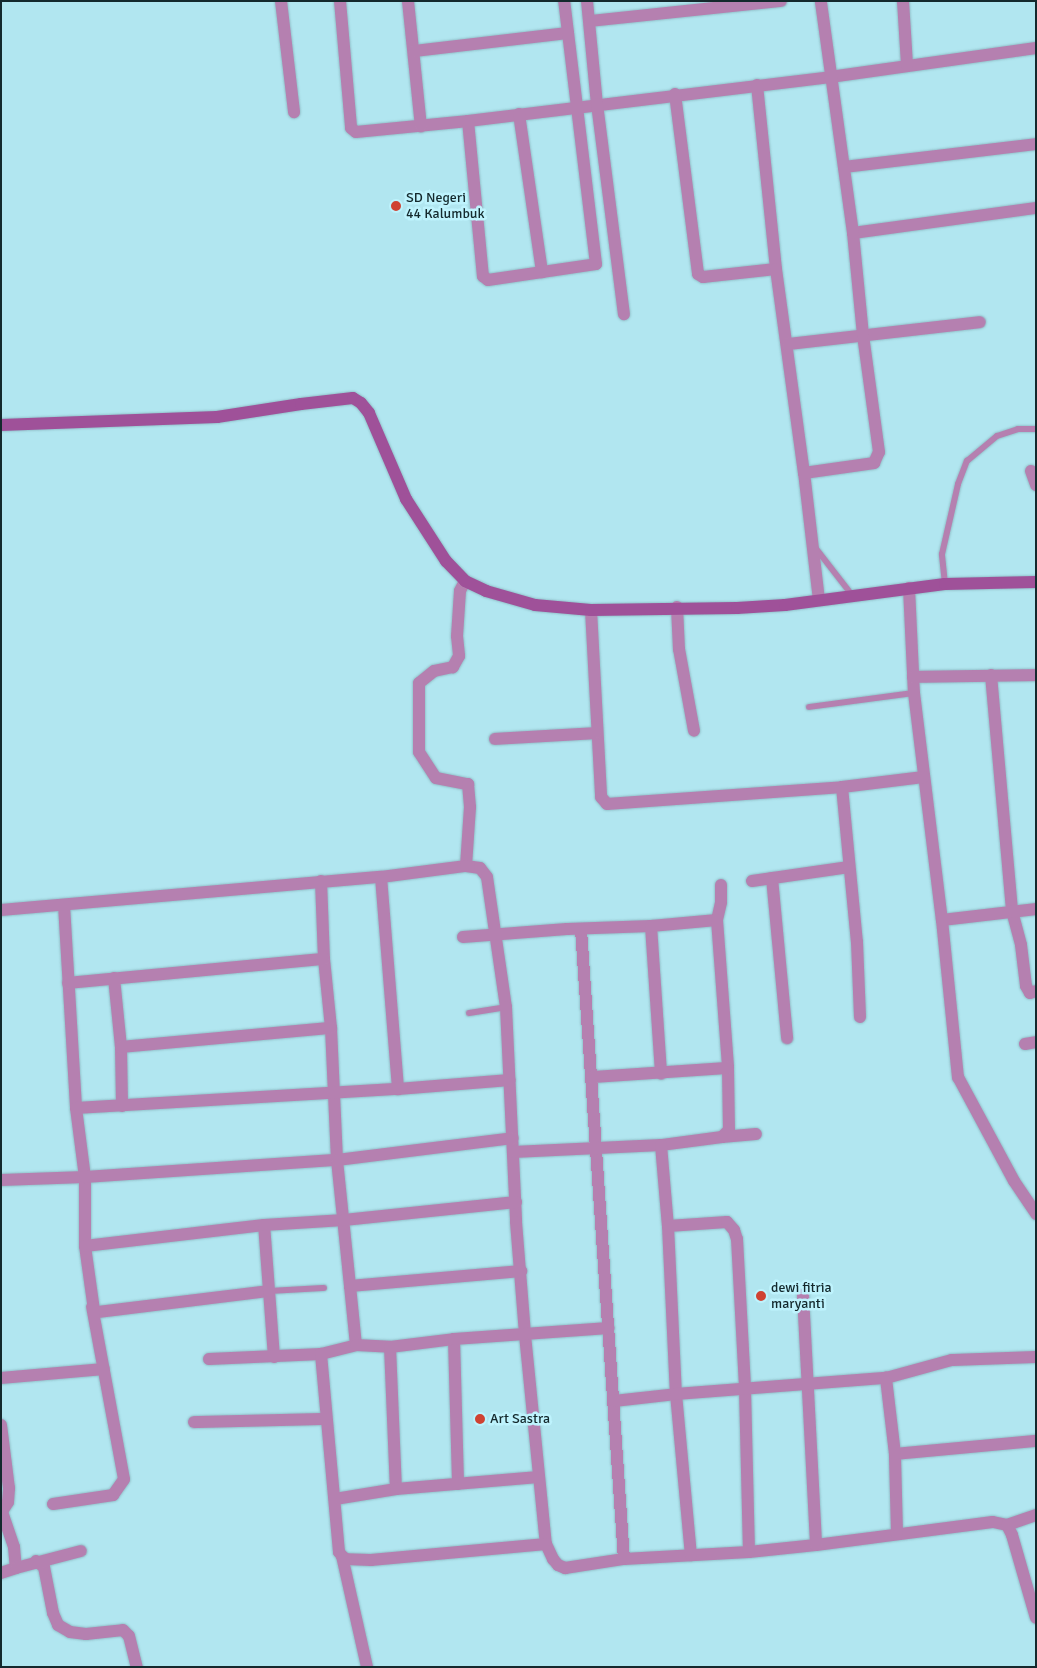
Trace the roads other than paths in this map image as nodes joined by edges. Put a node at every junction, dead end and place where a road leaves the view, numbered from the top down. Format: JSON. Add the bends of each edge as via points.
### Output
{"nodes":[{"id":1,"x":281,"y":1,"type":"edge"},
{"id":2,"x":340,"y":1,"type":"edge"},
{"id":3,"x":408,"y":1,"type":"edge"},
{"id":4,"x":564,"y":1,"type":"edge"},
{"id":5,"x":587,"y":1,"type":"edge"},
{"id":6,"x":781,"y":1,"type":"edge"},
{"id":7,"x":821,"y":1,"type":"edge"},
{"id":8,"x":903,"y":1,"type":"edge"},
{"id":9,"x":590,"y":21,"type":"junction"},
{"id":10,"x":568,"y":33,"type":"junction"},
{"id":11,"x":1036,"y":48,"type":"edge"},
{"id":12,"x":414,"y":51,"type":"junction"},
{"id":13,"x":908,"y":65,"type":"junction"},
{"id":14,"x":830,"y":77,"type":"junction"},
{"id":15,"x":757,"y":85,"type":"junction"},
{"id":16,"x":675,"y":94,"type":"junction"},
{"id":17,"x":597,"y":104,"type":"junction"},
{"id":18,"x":576,"y":108,"type":"junction"},
{"id":19,"x":294,"y":112,"type":"dead end"},
{"id":20,"x":519,"y":114,"type":"junction"},
{"id":21,"x":468,"y":121,"type":"junction"},
{"id":22,"x":421,"y":126,"type":"junction"},
{"id":23,"x":1036,"y":144,"type":"edge"},
{"id":24,"x":844,"y":167,"type":"junction"},
{"id":25,"x":1036,"y":208,"type":"edge"},
{"id":26,"x":853,"y":232,"type":"junction"},
{"id":27,"x":776,"y":269,"type":"junction"},
{"id":28,"x":542,"y":272,"type":"junction"},
{"id":29,"x":624,"y":314,"type":"dead end"},
{"id":30,"x":980,"y":322,"type":"dead end"},
{"id":31,"x":863,"y":335,"type":"junction"},
{"id":32,"x":788,"y":344,"type":"junction"},
{"id":33,"x":1,"y":425,"type":"edge"},
{"id":34,"x":1036,"y":429,"type":"edge"},
{"id":35,"x":1031,"y":471,"type":"dead end"},
{"id":36,"x":804,"y":473,"type":"junction"},
{"id":37,"x":1036,"y":484,"type":"edge"},
{"id":38,"x":812,"y":543,"type":"junction"},
{"id":39,"x":465,"y":581,"type":"junction"},
{"id":40,"x":1036,"y":582,"type":"edge"},
{"id":41,"x":944,"y":584,"type":"junction"},
{"id":42,"x":909,"y":588,"type":"junction"},
{"id":43,"x":852,"y":596,"type":"junction"},
{"id":44,"x":819,"y":600,"type":"junction"},
{"id":45,"x":677,"y":607,"type":"junction"},
{"id":46,"x":591,"y":610,"type":"junction"},
{"id":47,"x":991,"y":675,"type":"junction"},
{"id":48,"x":1036,"y":675,"type":"edge"},
{"id":49,"x":913,"y":677,"type":"junction"},
{"id":50,"x":914,"y":693,"type":"junction"},
{"id":51,"x":809,"y":707,"type":"dead end"},
{"id":52,"x":694,"y":731,"type":"dead end"},
{"id":53,"x":596,"y":733,"type":"junction"},
{"id":54,"x":495,"y":739,"type":"dead end"},
{"id":55,"x":922,"y":777,"type":"junction"},
{"id":56,"x":842,"y":786,"type":"junction"},
{"id":57,"x":466,"y":866,"type":"junction"},
{"id":58,"x":849,"y":867,"type":"junction"},
{"id":59,"x":381,"y":877,"type":"junction"},
{"id":60,"x":772,"y":878,"type":"junction"},
{"id":61,"x":322,"y":881,"type":"junction"},
{"id":62,"x":752,"y":881,"type":"dead end"},
{"id":63,"x":721,"y":885,"type":"dead end"},
{"id":64,"x":64,"y":905,"type":"junction"},
{"id":65,"x":1036,"y":909,"type":"edge"},
{"id":66,"x":1,"y":910,"type":"edge"},
{"id":67,"x":1012,"y":911,"type":"junction"},
{"id":68,"x":717,"y":920,"type":"junction"},
{"id":69,"x":942,"y":920,"type":"junction"},
{"id":70,"x":651,"y":926,"type":"junction"},
{"id":71,"x":581,"y":929,"type":"junction"},
{"id":72,"x":496,"y":934,"type":"junction"},
{"id":73,"x":463,"y":937,"type":"dead end"},
{"id":74,"x":324,"y":959,"type":"junction"},
{"id":75,"x":114,"y":978,"type":"junction"},
{"id":76,"x":68,"y":984,"type":"junction"},
{"id":77,"x":1036,"y":991,"type":"edge"},
{"id":78,"x":506,"y":1007,"type":"junction"},
{"id":79,"x":469,"y":1013,"type":"dead end"},
{"id":80,"x":860,"y":1017,"type":"dead end"},
{"id":81,"x":331,"y":1028,"type":"junction"},
{"id":82,"x":787,"y":1038,"type":"dead end"},
{"id":83,"x":121,"y":1047,"type":"junction"},
{"id":84,"x":728,"y":1068,"type":"junction"},
{"id":85,"x":661,"y":1074,"type":"junction"},
{"id":86,"x":592,"y":1077,"type":"junction"},
{"id":87,"x":510,"y":1080,"type":"junction"},
{"id":88,"x":398,"y":1089,"type":"junction"},
{"id":89,"x":333,"y":1093,"type":"junction"},
{"id":90,"x":122,"y":1106,"type":"junction"},
{"id":91,"x":76,"y":1108,"type":"junction"},
{"id":92,"x":756,"y":1134,"type":"dead end"},
{"id":93,"x":722,"y":1137,"type":"junction"},
{"id":94,"x":512,"y":1138,"type":"junction"},
{"id":95,"x":661,"y":1146,"type":"junction"},
{"id":96,"x":597,"y":1147,"type":"junction"},
{"id":97,"x":513,"y":1152,"type":"junction"},
{"id":98,"x":337,"y":1160,"type":"junction"},
{"id":99,"x":85,"y":1177,"type":"junction"},
{"id":100,"x":1,"y":1180,"type":"edge"},
{"id":101,"x":516,"y":1202,"type":"junction"},
{"id":102,"x":1036,"y":1214,"type":"edge"},
{"id":103,"x":344,"y":1220,"type":"junction"},
{"id":104,"x":264,"y":1225,"type":"junction"},
{"id":105,"x":668,"y":1226,"type":"junction"},
{"id":106,"x":85,"y":1246,"type":"junction"},
{"id":107,"x":521,"y":1271,"type":"junction"},
{"id":108,"x":350,"y":1286,"type":"junction"},
{"id":109,"x":324,"y":1288,"type":"dead end"},
{"id":110,"x":268,"y":1291,"type":"junction"},
{"id":111,"x":803,"y":1295,"type":"dead end"},
{"id":112,"x":92,"y":1307,"type":"junction"},
{"id":113,"x":609,"y":1328,"type":"junction"},
{"id":114,"x":524,"y":1335,"type":"junction"},
{"id":115,"x":454,"y":1339,"type":"junction"},
{"id":116,"x":356,"y":1345,"type":"junction"},
{"id":117,"x":390,"y":1347,"type":"junction"},
{"id":118,"x":321,"y":1354,"type":"junction"},
{"id":119,"x":274,"y":1357,"type":"junction"},
{"id":120,"x":1036,"y":1357,"type":"edge"},
{"id":121,"x":209,"y":1359,"type":"dead end"},
{"id":122,"x":104,"y":1369,"type":"junction"},
{"id":123,"x":1,"y":1378,"type":"edge"},
{"id":124,"x":886,"y":1378,"type":"junction"},
{"id":125,"x":806,"y":1385,"type":"junction"},
{"id":126,"x":745,"y":1389,"type":"junction"},
{"id":127,"x":676,"y":1394,"type":"junction"},
{"id":128,"x":614,"y":1401,"type":"junction"},
{"id":129,"x":326,"y":1419,"type":"junction"},
{"id":130,"x":194,"y":1422,"type":"dead end"},
{"id":131,"x":1,"y":1425,"type":"edge"},
{"id":132,"x":1036,"y":1441,"type":"edge"},
{"id":133,"x":895,"y":1454,"type":"junction"},
{"id":134,"x":538,"y":1477,"type":"junction"},
{"id":135,"x":458,"y":1484,"type":"junction"},
{"id":136,"x":396,"y":1489,"type":"junction"},
{"id":137,"x":335,"y":1499,"type":"junction"},
{"id":138,"x":53,"y":1504,"type":"dead end"},
{"id":139,"x":2,"y":1509,"type":"edge"},
{"id":140,"x":1036,"y":1516,"type":"edge"},
{"id":141,"x":1007,"y":1526,"type":"junction"},
{"id":142,"x":897,"y":1533,"type":"junction"},
{"id":143,"x":546,"y":1544,"type":"junction"},
{"id":144,"x":816,"y":1545,"type":"junction"},
{"id":145,"x":81,"y":1551,"type":"dead end"},
{"id":146,"x":749,"y":1552,"type":"junction"},
{"id":147,"x":690,"y":1555,"type":"junction"},
{"id":148,"x":342,"y":1556,"type":"junction"},
{"id":149,"x":624,"y":1559,"type":"junction"},
{"id":150,"x":36,"y":1562,"type":"junction"},
{"id":151,"x":16,"y":1568,"type":"junction"},
{"id":152,"x":1,"y":1573,"type":"edge"},
{"id":153,"x":1036,"y":1618,"type":"edge"},
{"id":154,"x":137,"y":1667,"type":"edge"},
{"id":155,"x":367,"y":1667,"type":"edge"}],
"edges":[{"from":1,"to":19,"type":"street"},
{"from":2,"to":22,"type":"street","via":[[352,130]]},
{"from":3,"to":12,"type":"street"},
{"from":4,"to":10,"type":"street"},
{"from":5,"to":9,"type":"street"},
{"from":6,"to":9,"type":"street"},
{"from":7,"to":14,"type":"street"},
{"from":8,"to":13,"type":"street"},
{"from":9,"to":17,"type":"street"},
{"from":10,"to":12,"type":"street"},
{"from":10,"to":18,"type":"street"},
{"from":11,"to":13,"type":"street"},
{"from":12,"to":22,"type":"street"},
{"from":13,"to":14,"type":"street"},
{"from":14,"to":15,"type":"street"},
{"from":14,"to":24,"type":"street"},
{"from":15,"to":16,"type":"street"},
{"from":15,"to":27,"type":"street"},
{"from":16,"to":17,"type":"street"},
{"from":16,"to":27,"type":"street","via":[[698,274],[703,277]]},
{"from":17,"to":18,"type":"street"},
{"from":17,"to":29,"type":"street"},
{"from":18,"to":20,"type":"street"},
{"from":18,"to":28,"type":"street","via":[[596,264]]},
{"from":20,"to":21,"type":"street"},
{"from":20,"to":28,"type":"street"},
{"from":21,"to":22,"type":"street"},
{"from":21,"to":28,"type":"street","via":[[483,276],[488,280]]},
{"from":23,"to":24,"type":"street"},
{"from":24,"to":26,"type":"street"},
{"from":25,"to":26,"type":"street"},
{"from":26,"to":31,"type":"street"},
{"from":27,"to":32,"type":"street"},
{"from":30,"to":31,"type":"street"},
{"from":31,"to":32,"type":"street"},
{"from":31,"to":36,"type":"street","via":[[878,458],[868,465]]},
{"from":32,"to":36,"type":"street"},
{"from":33,"to":39,"type":"street","via":[[217,418],[353,398],[369,413],[417,519],[446,561]]},
{"from":34,"to":41,"type":"lane","via":[[1018,429],[997,436],[967,461],[958,484],[942,554]]},
{"from":35,"to":37,"type":"street"},
{"from":36,"to":38,"type":"street"},
{"from":38,"to":43,"type":"lane"},
{"from":38,"to":44,"type":"street"},
{"from":39,"to":46,"type":"street","via":[[486,591],[535,605]]},
{"from":39,"to":57,"type":"street","via":[[460,591],[459,656],[453,667],[434,670],[419,683],[419,752],[436,778],[468,784],[470,807]]},
{"from":40,"to":41,"type":"street"},
{"from":41,"to":42,"type":"street"},
{"from":42,"to":43,"type":"street"},
{"from":42,"to":49,"type":"street"},
{"from":43,"to":44,"type":"street"},
{"from":44,"to":45,"type":"street","via":[[737,608]]},
{"from":45,"to":46,"type":"street"},
{"from":45,"to":52,"type":"street","via":[[679,649]]},
{"from":46,"to":53,"type":"street"},
{"from":47,"to":48,"type":"street"},
{"from":47,"to":49,"type":"street"},
{"from":47,"to":67,"type":"street"},
{"from":49,"to":50,"type":"street"},
{"from":50,"to":51,"type":"lane"},
{"from":50,"to":55,"type":"street"},
{"from":53,"to":54,"type":"street"},
{"from":53,"to":56,"type":"street","via":[[600,797],[607,804]]},
{"from":55,"to":56,"type":"street"},
{"from":55,"to":69,"type":"street"},
{"from":56,"to":58,"type":"street"},
{"from":57,"to":59,"type":"street"},
{"from":57,"to":72,"type":"street","via":[[480,868],[487,877]]},
{"from":58,"to":60,"type":"street"},
{"from":58,"to":80,"type":"street"},
{"from":59,"to":61,"type":"street"},
{"from":59,"to":88,"type":"street"},
{"from":60,"to":62,"type":"street"},
{"from":60,"to":82,"type":"street"},
{"from":61,"to":64,"type":"street"},
{"from":61,"to":74,"type":"street"},
{"from":63,"to":68,"type":"street"},
{"from":64,"to":66,"type":"street"},
{"from":64,"to":76,"type":"street"},
{"from":65,"to":67,"type":"street"},
{"from":67,"to":69,"type":"street"},
{"from":67,"to":77,"type":"street","via":[[1021,945],[1026,986],[1030,993]]},
{"from":68,"to":70,"type":"street"},
{"from":68,"to":84,"type":"street"},
{"from":69,"to":102,"type":"street","via":[[958,1077],[1014,1182]]},
{"from":70,"to":71,"type":"street"},
{"from":70,"to":85,"type":"street"},
{"from":71,"to":72,"type":"street"},
{"from":71,"to":86,"type":"street"},
{"from":72,"to":73,"type":"street"},
{"from":72,"to":78,"type":"street"},
{"from":74,"to":75,"type":"street"},
{"from":74,"to":81,"type":"street"},
{"from":75,"to":76,"type":"street"},
{"from":75,"to":83,"type":"street"},
{"from":76,"to":91,"type":"street"},
{"from":78,"to":79,"type":"lane"},
{"from":78,"to":87,"type":"street"},
{"from":81,"to":83,"type":"street"},
{"from":81,"to":89,"type":"street"},
{"from":83,"to":90,"type":"street"},
{"from":84,"to":85,"type":"street"},
{"from":84,"to":93,"type":"street","via":[[729,1130]]},
{"from":85,"to":86,"type":"street"},
{"from":86,"to":96,"type":"street"},
{"from":87,"to":88,"type":"street"},
{"from":87,"to":94,"type":"street"},
{"from":88,"to":89,"type":"street"},
{"from":89,"to":90,"type":"street"},
{"from":89,"to":98,"type":"street"},
{"from":90,"to":91,"type":"street"},
{"from":91,"to":99,"type":"street"},
{"from":92,"to":93,"type":"street"},
{"from":93,"to":95,"type":"street"},
{"from":94,"to":97,"type":"street"},
{"from":94,"to":98,"type":"street"},
{"from":95,"to":96,"type":"street"},
{"from":95,"to":105,"type":"street"},
{"from":96,"to":97,"type":"street"},
{"from":96,"to":113,"type":"street"},
{"from":97,"to":101,"type":"street"},
{"from":98,"to":99,"type":"street"},
{"from":98,"to":103,"type":"street"},
{"from":99,"to":100,"type":"street"},
{"from":99,"to":106,"type":"street"},
{"from":101,"to":103,"type":"street"},
{"from":101,"to":107,"type":"street"},
{"from":103,"to":104,"type":"street"},
{"from":103,"to":108,"type":"street"},
{"from":104,"to":106,"type":"street"},
{"from":104,"to":110,"type":"street"},
{"from":105,"to":126,"type":"street","via":[[727,1222],[734,1230],[738,1239]]},
{"from":105,"to":127,"type":"street"},
{"from":106,"to":112,"type":"street"},
{"from":107,"to":108,"type":"street"},
{"from":107,"to":114,"type":"street"},
{"from":108,"to":116,"type":"street"},
{"from":109,"to":110,"type":"lane"},
{"from":110,"to":112,"type":"street","via":[[98,1312]]},
{"from":110,"to":119,"type":"street"},
{"from":111,"to":125,"type":"street"},
{"from":112,"to":122,"type":"street"},
{"from":113,"to":114,"type":"street"},
{"from":113,"to":128,"type":"street"},
{"from":114,"to":115,"type":"street"},
{"from":114,"to":134,"type":"street"},
{"from":115,"to":117,"type":"street"},
{"from":115,"to":135,"type":"street"},
{"from":116,"to":117,"type":"street"},
{"from":116,"to":118,"type":"street"},
{"from":117,"to":136,"type":"street"},
{"from":118,"to":119,"type":"street"},
{"from":118,"to":129,"type":"street"},
{"from":119,"to":121,"type":"street"},
{"from":120,"to":124,"type":"street","via":[[952,1360]]},
{"from":122,"to":123,"type":"street"},
{"from":122,"to":138,"type":"street","via":[[124,1479],[113,1495]]},
{"from":124,"to":125,"type":"street"},
{"from":124,"to":133,"type":"street"},
{"from":125,"to":126,"type":"street"},
{"from":125,"to":144,"type":"street"},
{"from":126,"to":127,"type":"street"},
{"from":126,"to":146,"type":"street"},
{"from":127,"to":128,"type":"street"},
{"from":127,"to":147,"type":"street"},
{"from":128,"to":149,"type":"street"},
{"from":129,"to":130,"type":"street"},
{"from":129,"to":137,"type":"street"},
{"from":131,"to":139,"type":"street","via":[[9,1488],[8,1502]]},
{"from":132,"to":133,"type":"street"},
{"from":133,"to":142,"type":"street"},
{"from":134,"to":135,"type":"street"},
{"from":134,"to":143,"type":"street"},
{"from":135,"to":136,"type":"street"},
{"from":136,"to":137,"type":"street"},
{"from":137,"to":148,"type":"street"},
{"from":139,"to":151,"type":"street","via":[[14,1547]]},
{"from":140,"to":141,"type":"street"},
{"from":141,"to":142,"type":"street","via":[[993,1522]]},
{"from":141,"to":153,"type":"street"},
{"from":142,"to":144,"type":"street"},
{"from":143,"to":148,"type":"street","via":[[371,1560]]},
{"from":143,"to":149,"type":"street","via":[[553,1559],[565,1568]]},
{"from":144,"to":146,"type":"street"},
{"from":145,"to":150,"type":"street"},
{"from":146,"to":147,"type":"street"},
{"from":147,"to":149,"type":"street"},
{"from":148,"to":155,"type":"street"},
{"from":150,"to":151,"type":"street"},
{"from":150,"to":154,"type":"street","via":[[44,1567],[58,1625],[70,1632],[86,1634],[123,1630],[129,1636]]},
{"from":151,"to":152,"type":"street"}]}
